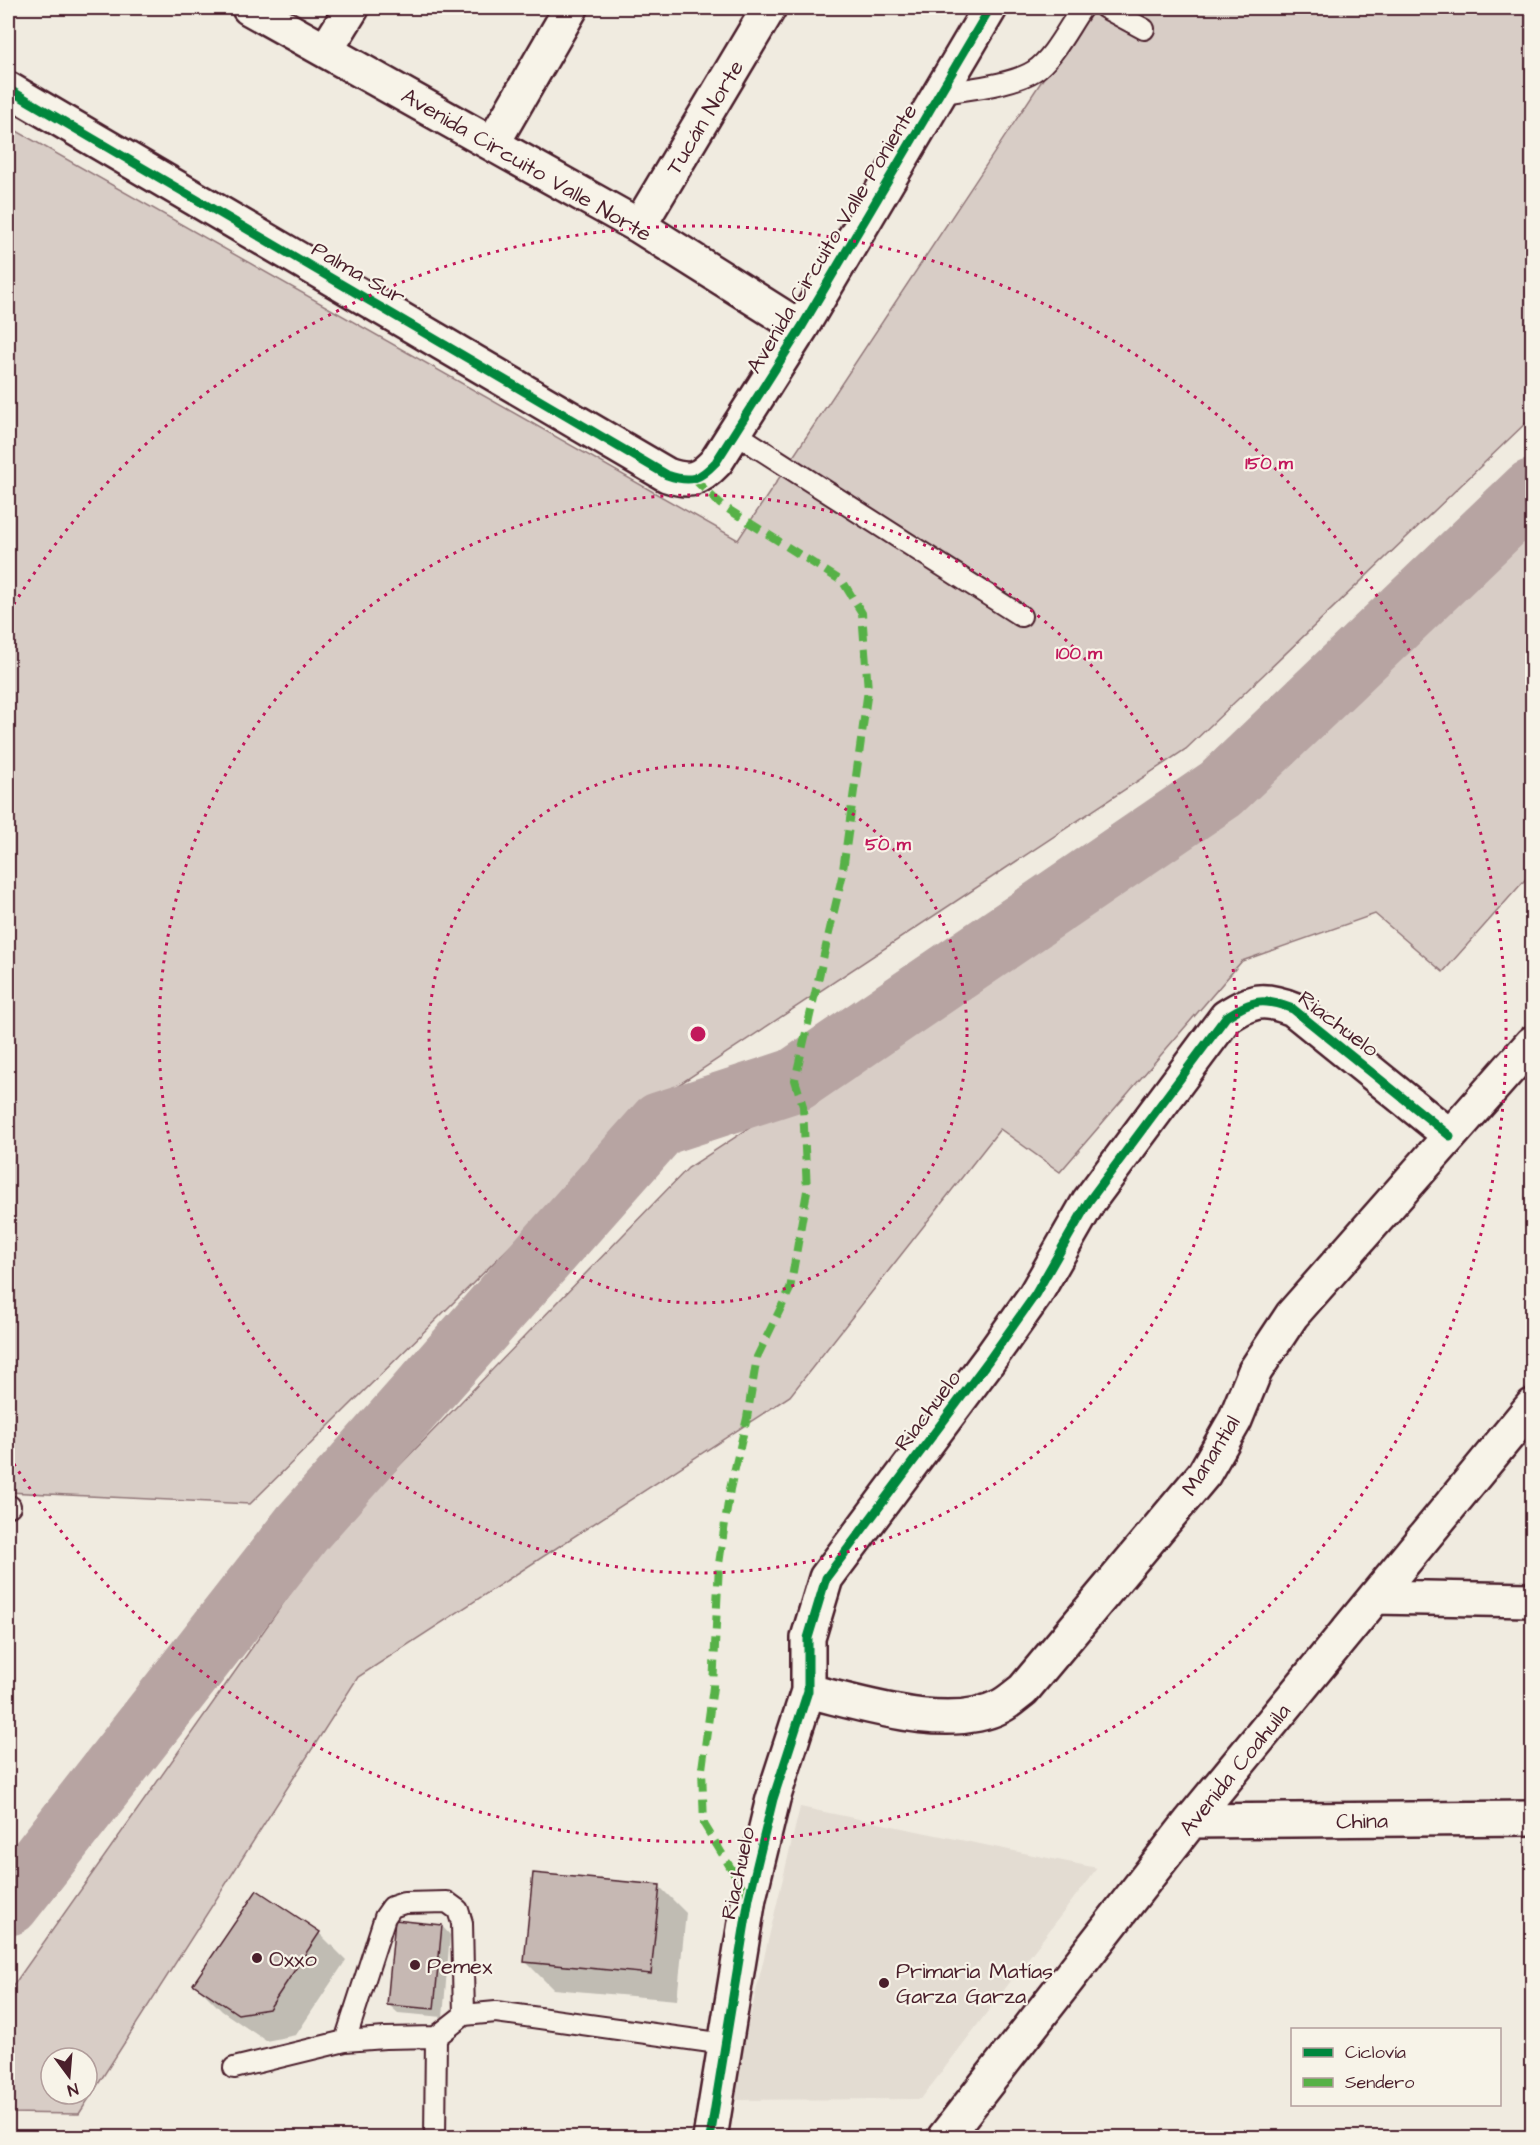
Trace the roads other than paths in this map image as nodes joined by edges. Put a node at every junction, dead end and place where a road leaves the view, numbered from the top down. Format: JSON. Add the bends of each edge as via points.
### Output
{"nodes":[{"id":1,"x":249,"y":8,"type":"edge"},
{"id":2,"x":352,"y":8,"type":"edge"},
{"id":3,"x":571,"y":8,"type":"edge"},
{"id":4,"x":769,"y":8,"type":"edge"},
{"id":5,"x":990,"y":8,"type":"edge"},
{"id":6,"x":1082,"y":8,"type":"edge"},
{"id":7,"x":1105,"y":8,"type":"edge"},
{"id":8,"x":1144,"y":29,"type":"dead end"},
{"id":9,"x":326,"y":50,"type":"junction"},
{"id":10,"x":8,"y":89,"type":"edge"},
{"id":11,"x":939,"y":94,"type":"junction"},
{"id":12,"x":493,"y":143,"type":"junction"},
{"id":13,"x":639,"y":226,"type":"junction"},
{"id":14,"x":801,"y":328,"type":"junction"},
{"id":15,"x":735,"y":433,"type":"junction"},
{"id":16,"x":694,"y":479,"type":"joint"},
{"id":17,"x":1021,"y":616,"type":"dead end"},
{"id":18,"x":1533,"y":1043,"type":"edge"},
{"id":19,"x":1450,"y":1136,"type":"junction"},
{"id":20,"x":1533,"y":1406,"type":"edge"},
{"id":21,"x":1375,"y":1597,"type":"junction"},
{"id":22,"x":1531,"y":1600,"type":"dead end"},
{"id":23,"x":808,"y":1691,"type":"junction"},
{"id":24,"x":1533,"y":1818,"type":"edge"},
{"id":25,"x":1191,"y":1821,"type":"junction"},
{"id":26,"x":464,"y":2015,"type":"junction"},
{"id":27,"x":436,"y":2037,"type":"junction"},
{"id":28,"x":345,"y":2041,"type":"junction"},
{"id":29,"x":725,"y":2044,"type":"junction"},
{"id":30,"x":234,"y":2068,"type":"dead end"},
{"id":31,"x":435,"y":2138,"type":"edge"},
{"id":32,"x":710,"y":2138,"type":"edge"},
{"id":33,"x":944,"y":2138,"type":"edge"}],
"edges":[{"from":1,"to":9,"type":"street","name":"Avenida Circuito Valle Norte"},
{"from":2,"to":9,"type":"street"},
{"from":3,"to":12,"type":"street"},
{"from":4,"to":13,"type":"street","name":"Tucán Norte"},
{"from":5,"to":11,"type":"street","name":"Avenida Circuito Valle Poniente"},
{"from":6,"to":11,"type":"lane","via":[[1034,71],[1011,80]]},
{"from":7,"to":8,"type":"lane"},
{"from":9,"to":12,"type":"street","name":"Avenida Circuito Valle Norte"},
{"from":10,"to":16,"type":"street","name":"Palma Sur","via":[[667,476]]},
{"from":11,"to":14,"type":"street","name":"Avenida Circuito Valle Poniente"},
{"from":12,"to":13,"type":"street","name":"Avenida Circuito Valle Norte"},
{"from":13,"to":14,"type":"street","name":"Avenida Circuito Valle Norte"},
{"from":14,"to":15,"type":"street","name":"Avenida Circuito Valle Poniente"},
{"from":15,"to":16,"type":"street","name":"Avenida Circuito Valle Poniente","via":[[716,462]]},
{"from":15,"to":17,"type":"lane"},
{"from":18,"to":19,"type":"street","name":"Manantial"},
{"from":19,"to":23,"type":"street","name":"Manantial","via":[[1292,1315],[1255,1371],[1235,1420],[1204,1474],[1023,1690],[1001,1706],[969,1717],[921,1717]]},
{"from":19,"to":23,"type":"street","name":"Riachuelo","via":[[1293,1009],[1259,1001],[1226,1017],[1089,1201],[1035,1295],[989,1360],[826,1578],[808,1638]]},
{"from":20,"to":21,"type":"street","name":"Avenida Coahuila"},
{"from":21,"to":22,"type":"street"},
{"from":21,"to":25,"type":"street","name":"Avenida Coahuila"},
{"from":23,"to":29,"type":"street","name":"Riachuelo","via":[[773,1799],[749,1898]]},
{"from":24,"to":25,"type":"street","name":"China"},
{"from":25,"to":33,"type":"street","name":"Avenida Coahuila"},
{"from":26,"to":27,"type":"lane"},
{"from":26,"to":28,"type":"lane","via":[[462,1923],[458,1910],[447,1902],[404,1903],[392,1907],[384,1917]]},
{"from":26,"to":29,"type":"lane","via":[[496,2012]]},
{"from":27,"to":28,"type":"lane"},
{"from":27,"to":31,"type":"lane"},
{"from":28,"to":30,"type":"lane"},
{"from":29,"to":32,"type":"street","name":"Riachuelo"}]}
